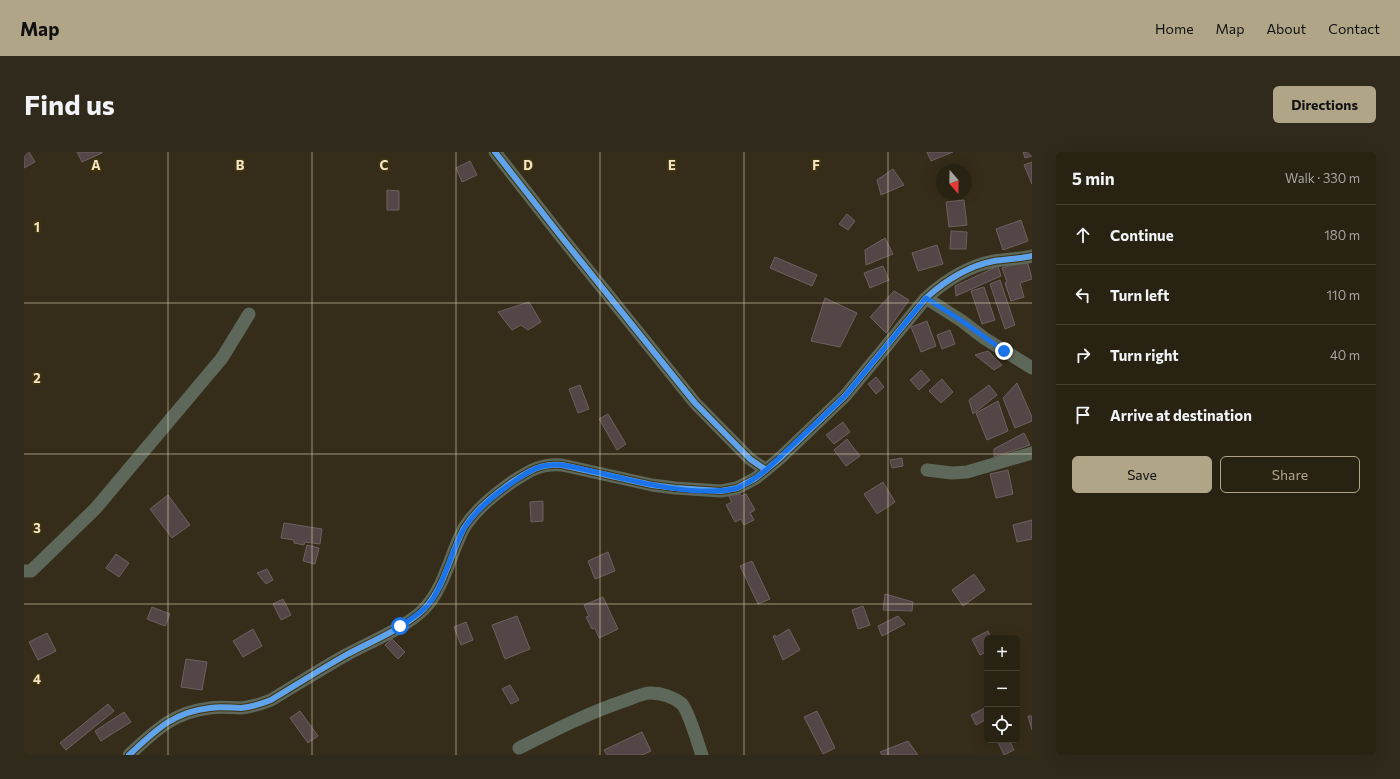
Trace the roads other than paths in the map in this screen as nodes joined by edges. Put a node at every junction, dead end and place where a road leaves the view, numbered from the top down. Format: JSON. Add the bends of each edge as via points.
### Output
{"nodes":[{"id":1,"x":495,"y":152,"type":"edge"},
{"id":2,"x":1032,"y":256,"type":"edge"},
{"id":3,"x":926,"y":298,"type":"junction"},
{"id":4,"x":249,"y":314,"type":"dead end"},
{"id":5,"x":1032,"y":368,"type":"edge"},
{"id":6,"x":1032,"y":453,"type":"edge"},
{"id":7,"x":766,"y":470,"type":"junction"},
{"id":8,"x":927,"y":470,"type":"dead end"},
{"id":9,"x":24,"y":571,"type":"edge"},
{"id":10,"x":518,"y":748,"type":"dead end"},
{"id":11,"x":129,"y":755,"type":"edge"},
{"id":12,"x":702,"y":755,"type":"edge"}],
"edges":[{"from":1,"to":7,"type":"street","via":[[695,403],[739,449]]},
{"from":2,"to":3,"type":"street","via":[[993,261],[973,267],[957,274]]},
{"from":3,"to":5,"type":"street"},
{"from":3,"to":7,"type":"street","via":[[845,396]]},
{"from":4,"to":9,"type":"street","via":[[222,358],[96,508],[31,571]]},
{"from":6,"to":8,"type":"street","via":[[967,472],[952,474]]},
{"from":7,"to":11,"type":"street","via":[[738,488],[712,491],[664,487],[562,465],[547,464],[533,469],[502,490],[473,516],[459,540],[433,598],[416,616],[271,700],[250,707],[210,708],[168,721]]},
{"from":10,"to":12,"type":"street","via":[[609,706],[650,693],[662,694],[682,705]]}]}
